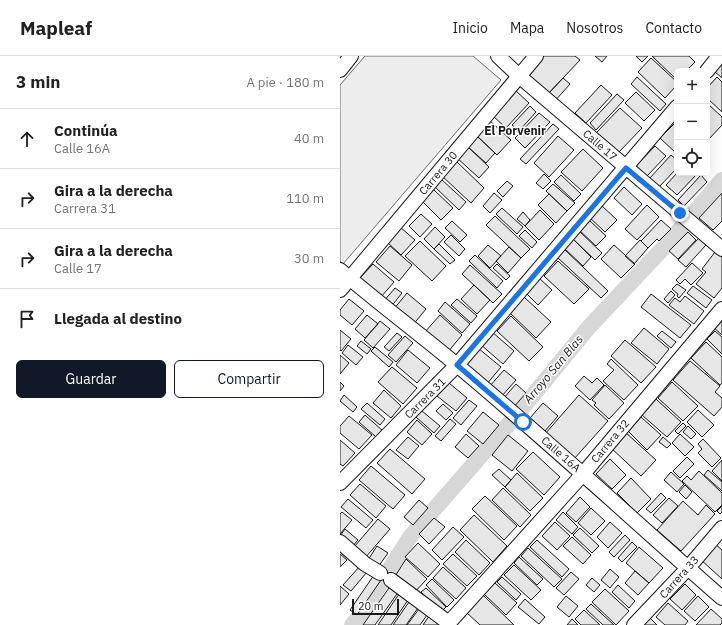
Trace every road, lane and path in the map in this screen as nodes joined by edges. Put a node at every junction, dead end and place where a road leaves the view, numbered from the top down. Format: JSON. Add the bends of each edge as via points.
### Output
{"nodes":[{"id":1,"x":351,"y":56,"type":"edge"},
{"id":2,"x":498,"y":56,"type":"edge"},
{"id":3,"x":536,"y":56,"type":"edge"},
{"id":4,"x":720,"y":56,"type":"edge"},
{"id":5,"x":710,"y":68,"type":"edge"},
{"id":6,"x":340,"y":70,"type":"edge"},
{"id":7,"x":519,"y":76,"type":"junction"},
{"id":8,"x":674,"y":110,"type":"edge"},
{"id":9,"x":626,"y":168,"type":"junction"},
{"id":10,"x":722,"y":249,"type":"edge"},
{"id":11,"x":345,"y":274,"type":"edge"},
{"id":12,"x":340,"y":290,"type":"edge"},
{"id":13,"x":722,"y":309,"type":"edge"},
{"id":14,"x":457,"y":365,"type":"junction"},
{"id":15,"x":583,"y":474,"type":"junction"},
{"id":16,"x":340,"y":483,"type":"edge"},
{"id":17,"x":722,"y":528,"type":"edge"},
{"id":18,"x":340,"y":542,"type":"edge"},
{"id":19,"x":688,"y":568,"type":"junction"},
{"id":20,"x":722,"y":598,"type":"edge"},
{"id":21,"x":448,"y":624,"type":"edge"},
{"id":22,"x":634,"y":625,"type":"edge"}],
"edges":[{"from":1,"to":6,"type":"street"},
{"from":2,"to":7,"type":"street","name":"Calle 17"},
{"from":3,"to":7,"type":"street","name":"Carrera 30"},
{"from":4,"to":5,"type":"street"},
{"from":7,"to":9,"type":"street","name":"Calle 17"},
{"from":7,"to":11,"type":"street","name":"Carrera 30"},
{"from":8,"to":9,"type":"street","name":"Carrera 31"},
{"from":9,"to":10,"type":"street","name":"Calle 17"},
{"from":9,"to":14,"type":"street","name":"Carrera 31"},
{"from":11,"to":12,"type":"street","name":"Carrera 30"},
{"from":11,"to":14,"type":"street","name":"Calle 16A"},
{"from":13,"to":15,"type":"street","name":"Carrera 32"},
{"from":14,"to":15,"type":"street","name":"Calle 16A"},
{"from":14,"to":16,"type":"street","name":"Carrera 31"},
{"from":15,"to":19,"type":"street","name":"Calle 16A"},
{"from":15,"to":21,"type":"street","name":"Carrera 32"},
{"from":17,"to":19,"type":"street","name":"Carrera 33"},
{"from":18,"to":21,"type":"street","via":[[365,564],[386,576]]},
{"from":19,"to":20,"type":"street","name":"Calle 16A"},
{"from":19,"to":22,"type":"street","name":"Carrera 33"}]}
